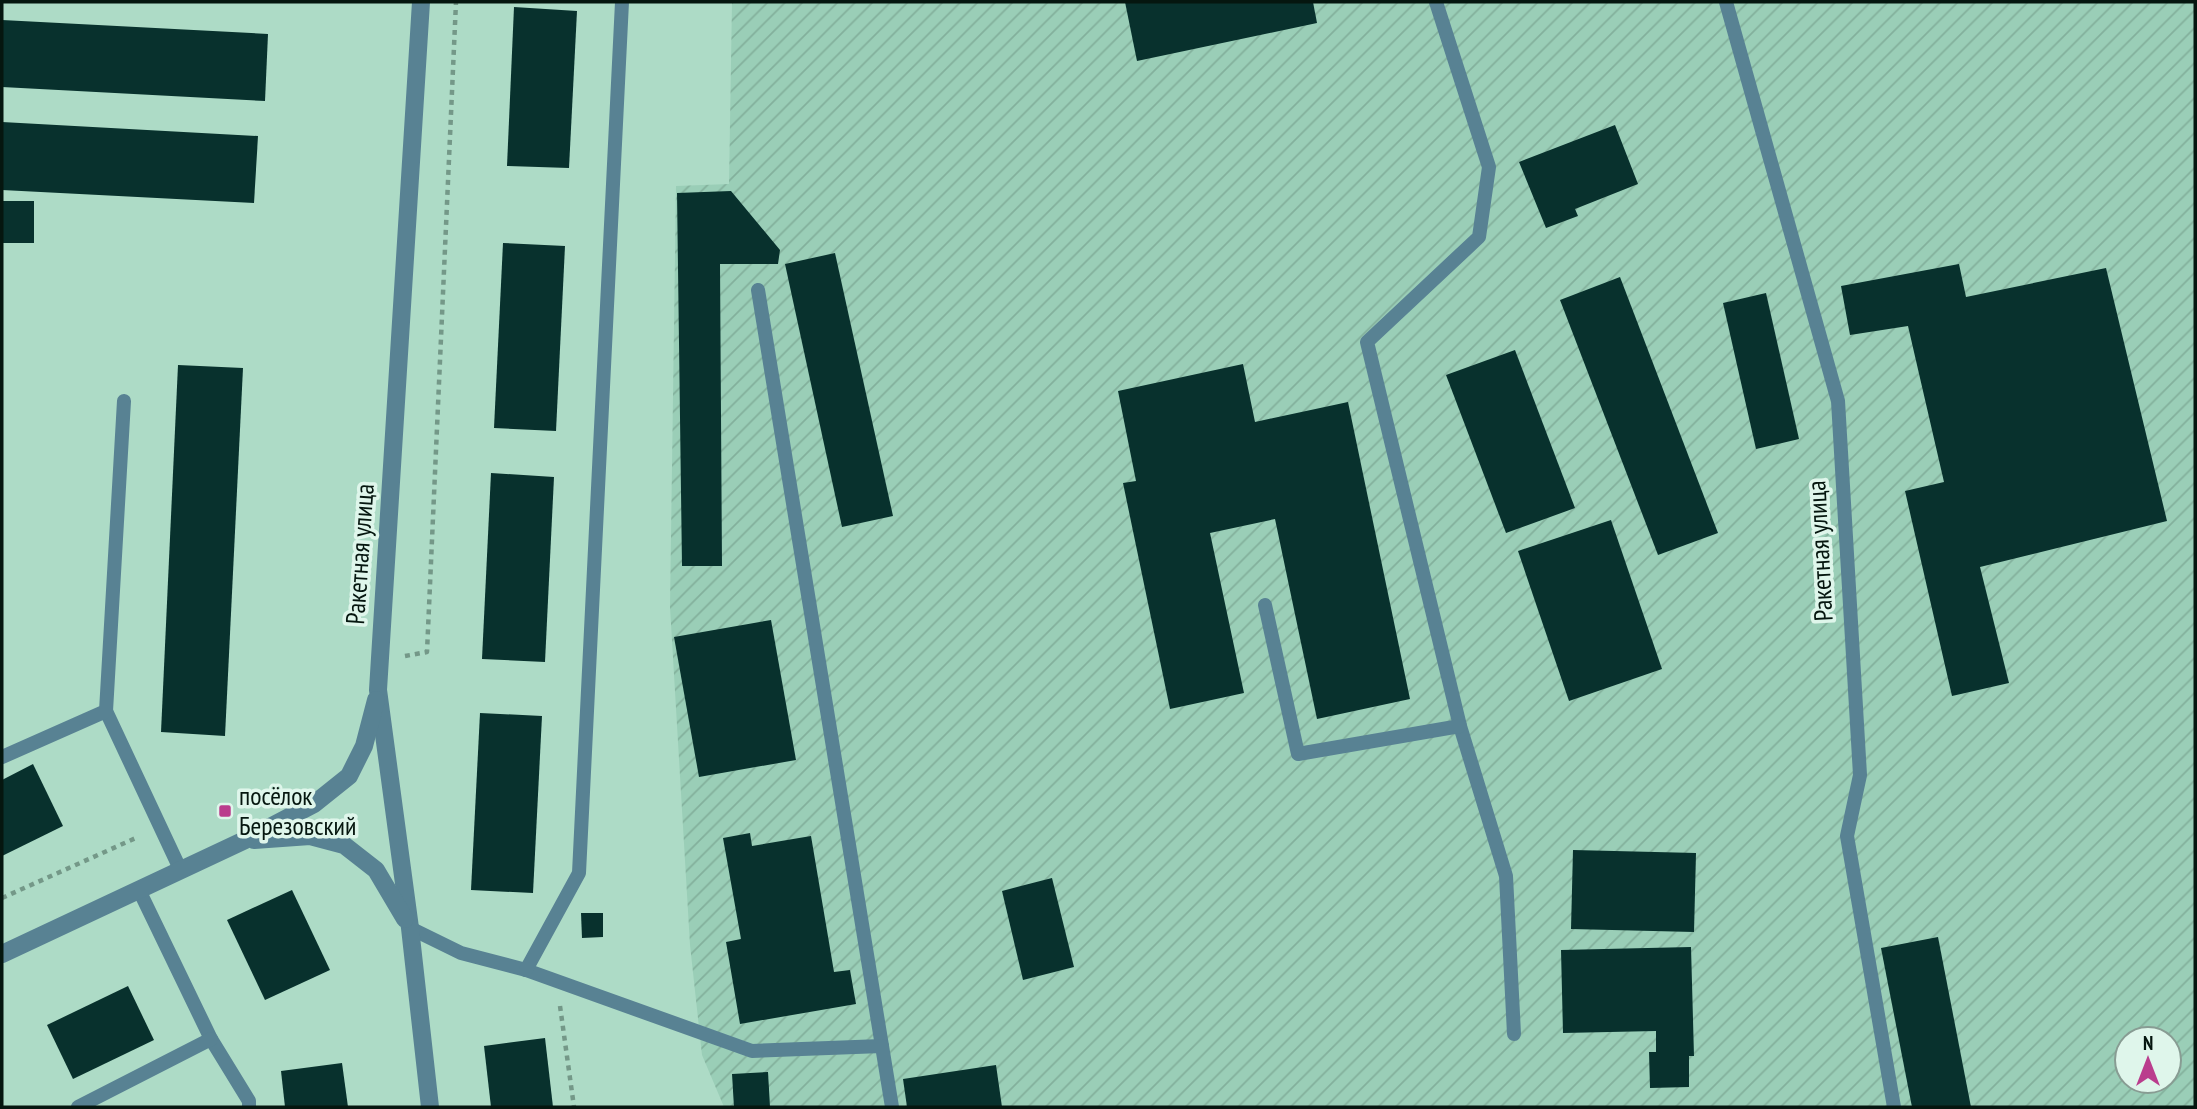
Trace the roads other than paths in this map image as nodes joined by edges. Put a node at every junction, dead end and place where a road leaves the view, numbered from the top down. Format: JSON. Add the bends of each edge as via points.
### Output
{"nodes":[{"id":1,"x":421,"y":2,"type":"edge"},
{"id":2,"x":622,"y":2,"type":"edge"},
{"id":3,"x":1436,"y":2,"type":"edge"},
{"id":4,"x":1726,"y":2,"type":"edge"},
{"id":5,"x":758,"y":290,"type":"dead end"},
{"id":6,"x":124,"y":401,"type":"dead end"},
{"id":7,"x":1265,"y":605,"type":"dead end"},
{"id":8,"x":378,"y":691,"type":"junction"},
{"id":9,"x":106,"y":711,"type":"junction"},
{"id":10,"x":1460,"y":726,"type":"junction"},
{"id":11,"x":2,"y":757,"type":"edge"},
{"id":12,"x":245,"y":840,"type":"junction"},
{"id":13,"x":181,"y":871,"type":"junction"},
{"id":14,"x":139,"y":890,"type":"junction"},
{"id":15,"x":410,"y":928,"type":"junction"},
{"id":16,"x":2,"y":954,"type":"edge"},
{"id":17,"x":526,"y":970,"type":"junction"},
{"id":18,"x":1514,"y":1034,"type":"dead end"},
{"id":19,"x":211,"y":1039,"type":"junction"},
{"id":20,"x":882,"y":1046,"type":"junction"},
{"id":21,"x":78,"y":1107,"type":"edge"},
{"id":22,"x":249,"y":1107,"type":"edge"},
{"id":23,"x":429,"y":1107,"type":"edge"},
{"id":24,"x":892,"y":1107,"type":"edge"},
{"id":25,"x":1894,"y":1107,"type":"edge"}],
"edges":[{"from":1,"to":8,"type":"street","name":"Ракетная улица"},
{"from":2,"to":17,"type":"lane","via":[[579,873]]},
{"from":3,"to":10,"type":"lane","via":[[1489,167],[1479,237],[1367,342]]},
{"from":4,"to":25,"type":"lane","name":"Ракетная улица","via":[[1838,401],[1860,775],[1847,836]]},
{"from":5,"to":20,"type":"lane"},
{"from":6,"to":9,"type":"lane"},
{"from":7,"to":10,"type":"lane","via":[[1298,754]]},
{"from":8,"to":12,"type":"street","via":[[365,746],[349,775],[314,804]]},
{"from":8,"to":15,"type":"street","name":"Ракетная улица"},
{"from":9,"to":11,"type":"lane"},
{"from":9,"to":13,"type":"lane"},
{"from":10,"to":18,"type":"lane","via":[[1506,876]]},
{"from":12,"to":13,"type":"street"},
{"from":12,"to":15,"type":"street","via":[[310,836],[344,845],[376,870]]},
{"from":13,"to":14,"type":"street"},
{"from":14,"to":16,"type":"street"},
{"from":14,"to":19,"type":"lane"},
{"from":15,"to":17,"type":"lane","via":[[461,953]]},
{"from":15,"to":23,"type":"street","name":"Ракетная улица"},
{"from":17,"to":20,"type":"lane","via":[[752,1051]]},
{"from":19,"to":21,"type":"lane"},
{"from":19,"to":22,"type":"lane"},
{"from":20,"to":24,"type":"lane"}]}
